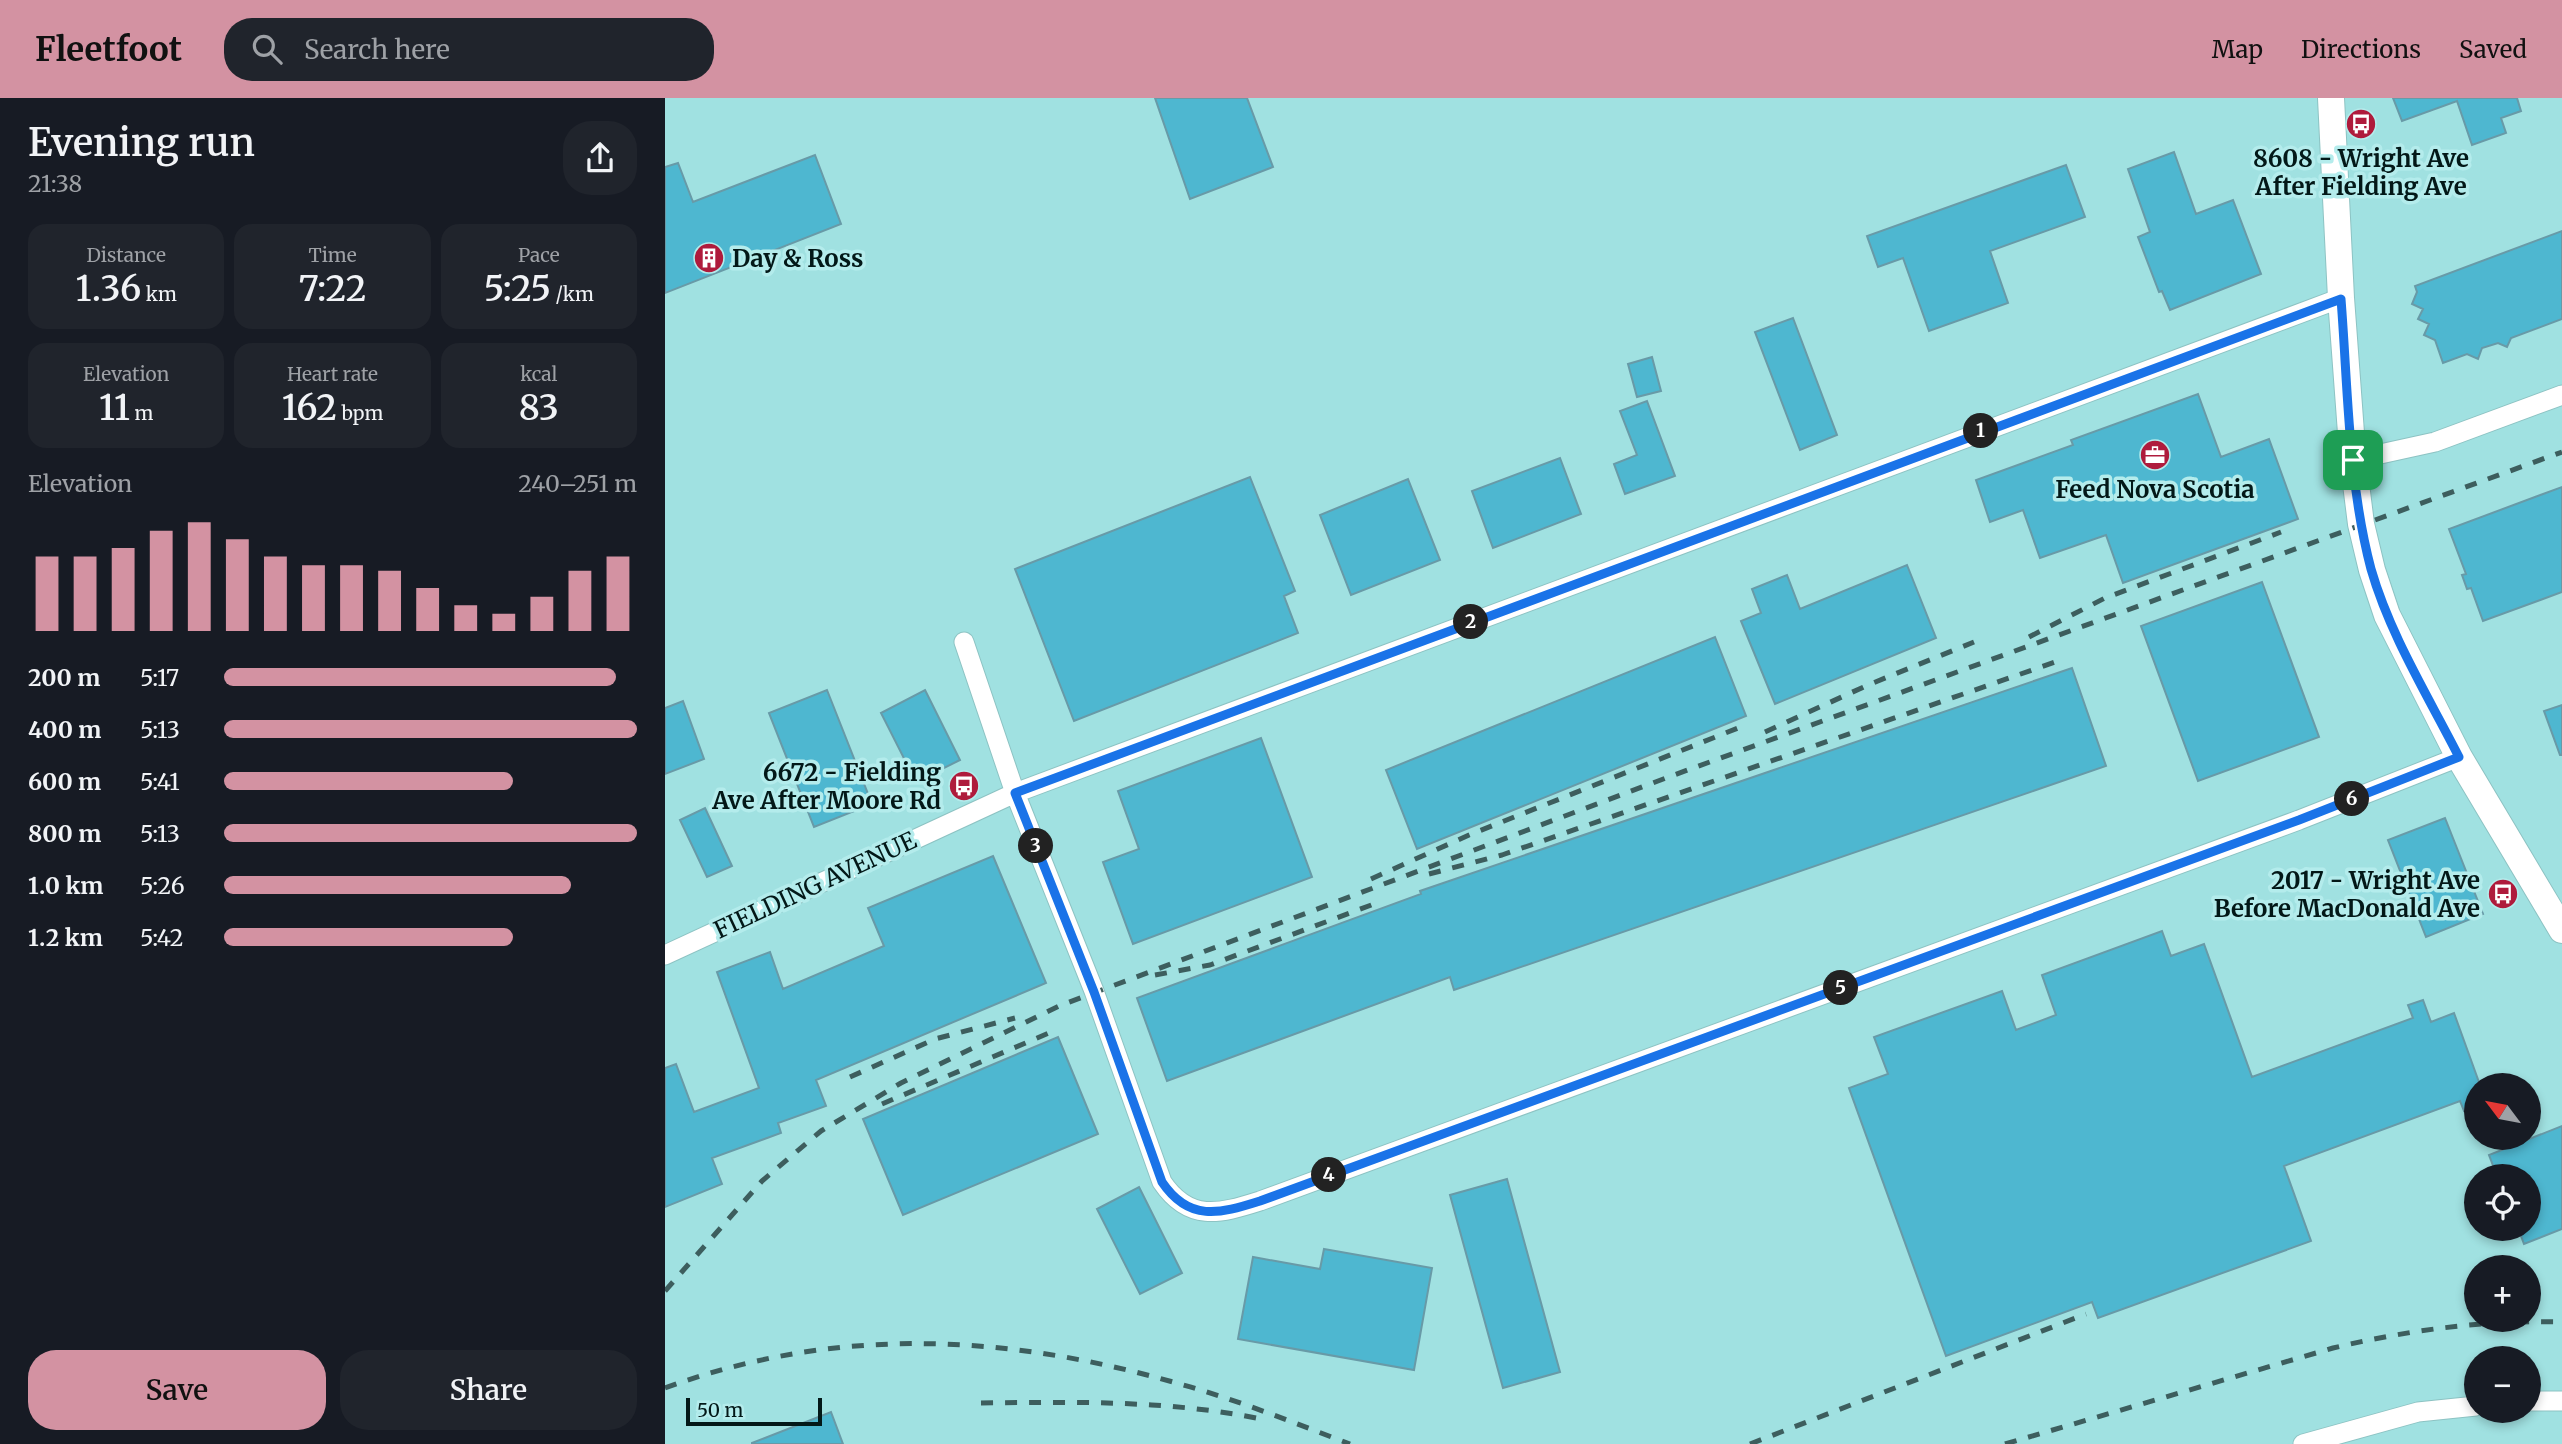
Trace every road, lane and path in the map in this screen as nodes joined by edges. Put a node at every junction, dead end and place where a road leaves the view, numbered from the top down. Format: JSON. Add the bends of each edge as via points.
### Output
{"nodes":[{"id":1,"x":2330,"y":98,"type":"edge"},
{"id":2,"x":2341,"y":299,"type":"junction"},
{"id":3,"x":2562,"y":395,"type":"edge"},
{"id":4,"x":2353,"y":460,"type":"junction"},
{"id":5,"x":964,"y":642,"type":"dead end"},
{"id":6,"x":2459,"y":757,"type":"junction"},
{"id":7,"x":1015,"y":793,"type":"junction"},
{"id":8,"x":2562,"y":930,"type":"edge"},
{"id":9,"x":665,"y":955,"type":"edge"},
{"id":10,"x":2541,"y":1401,"type":"edge"},
{"id":11,"x":2562,"y":1401,"type":"edge"},
{"id":12,"x":2464,"y":1407,"type":"edge"},
{"id":13,"x":2303,"y":1444,"type":"edge"}],
"edges":[{"from":1,"to":2,"type":"main road"},
{"from":2,"to":4,"type":"main road"},
{"from":2,"to":7,"type":"street","name":"FIELDING AVENUE"},
{"from":3,"to":4,"type":"street","via":[[2435,442]]},
{"from":4,"to":6,"type":"main road","via":[[2361,524],[2387,615]]},
{"from":5,"to":7,"type":"street"},
{"from":6,"to":7,"type":"street","via":[[2299,820],[1260,1201],[1230,1211],[1203,1212],[1173,1197],[1162,1182],[1094,992]]},
{"from":6,"to":8,"type":"main road"},
{"from":7,"to":9,"type":"street","name":"FIELDING AVENUE"},
{"from":10,"to":11,"type":"street"},
{"from":12,"to":13,"type":"street","via":[[2418,1412]]}]}
